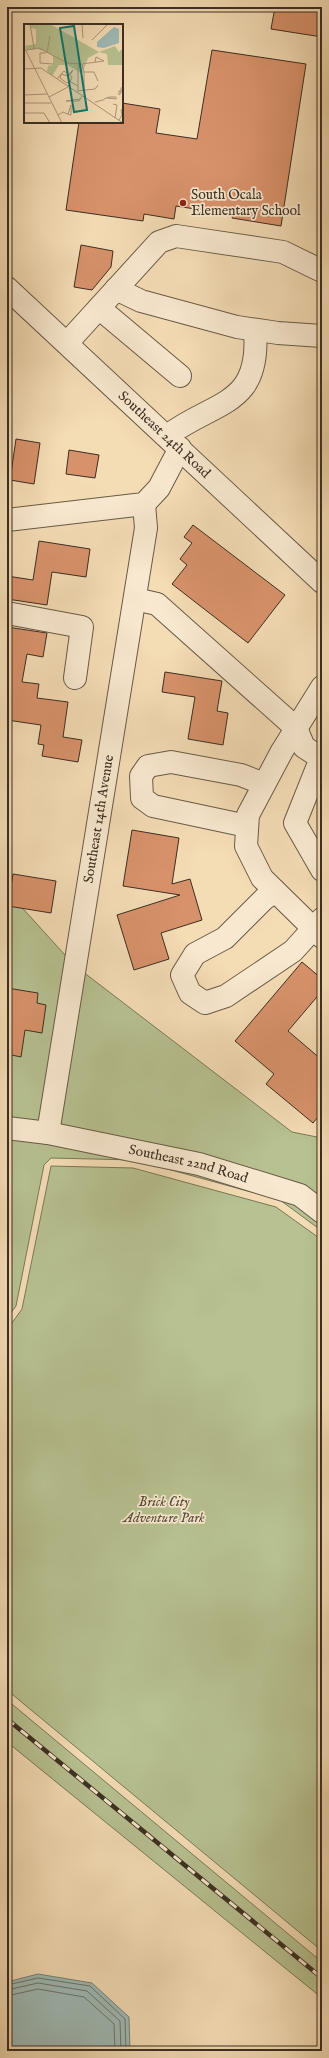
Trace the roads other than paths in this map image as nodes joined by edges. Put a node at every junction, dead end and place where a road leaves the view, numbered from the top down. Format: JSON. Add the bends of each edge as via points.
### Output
{"nodes":[{"id":1,"x":322,"y":271,"type":"edge"},
{"id":2,"x":7,"y":288,"type":"edge"},
{"id":3,"x":116,"y":289,"type":"junction"},
{"id":4,"x":99,"y":308,"type":"junction"},
{"id":5,"x":255,"y":330,"type":"junction"},
{"id":6,"x":322,"y":336,"type":"edge"},
{"id":7,"x":67,"y":343,"type":"junction"},
{"id":8,"x":180,"y":376,"type":"dead end"},
{"id":9,"x":174,"y":442,"type":"junction"},
{"id":10,"x":144,"y":504,"type":"junction"},
{"id":11,"x":7,"y":520,"type":"edge"},
{"id":12,"x":322,"y":582,"type":"edge"},
{"id":13,"x":135,"y":599,"type":"junction"},
{"id":14,"x":7,"y":614,"type":"edge"},
{"id":15,"x":75,"y":678,"type":"dead end"},
{"id":16,"x":322,"y":687,"type":"edge"},
{"id":17,"x":296,"y":728,"type":"junction"},
{"id":18,"x":322,"y":757,"type":"edge"},
{"id":19,"x":264,"y":784,"type":"junction"},
{"id":20,"x":247,"y":826,"type":"junction"},
{"id":21,"x":322,"y":870,"type":"edge"},
{"id":22,"x":275,"y":891,"type":"junction"},
{"id":23,"x":319,"y":928,"type":"edge"},
{"id":24,"x":7,"y":1128,"type":"edge"},
{"id":25,"x":48,"y":1133,"type":"junction"},
{"id":26,"x":322,"y":1212,"type":"edge"}],
"edges":[{"from":1,"to":3,"type":"street","via":[[283,252],[176,236],[159,242]]},
{"from":2,"to":7,"type":"street","name":"Southeast 24th Road"},
{"from":3,"to":4,"type":"street"},
{"from":3,"to":5,"type":"street","via":[[141,301]]},
{"from":4,"to":7,"type":"street"},
{"from":4,"to":8,"type":"street"},
{"from":5,"to":6,"type":"street"},
{"from":5,"to":9,"type":"street","via":[[256,353],[244,387],[234,398],[215,410],[179,427]]},
{"from":7,"to":9,"type":"street","name":"Southeast 24th Road"},
{"from":9,"to":10,"type":"street","via":[[159,488]]},
{"from":9,"to":12,"type":"street","name":"Southeast 24th Road"},
{"from":10,"to":11,"type":"street"},
{"from":10,"to":13,"type":"street","name":"Southeast 14th Avenue","via":[[146,528]]},
{"from":13,"to":17,"type":"street","via":[[157,604]]},
{"from":13,"to":25,"type":"street","name":"Southeast 14th Avenue"},
{"from":14,"to":15,"type":"street","via":[[82,627]]},
{"from":16,"to":17,"type":"street"},
{"from":17,"to":18,"type":"street","via":[[304,747]]},
{"from":17,"to":19,"type":"street"},
{"from":18,"to":21,"type":"street","via":[[295,823]]},
{"from":19,"to":20,"type":"street","via":[[248,815]]},
{"from":19,"to":20,"type":"street","via":[[241,774],[171,762],[148,766],[141,776],[142,798],[153,806]]},
{"from":20,"to":22,"type":"street","via":[[246,846],[262,878]]},
{"from":22,"to":23,"type":"street"},
{"from":22,"to":23,"type":"street","via":[[225,938],[195,954],[182,976],[190,993],[205,1003],[226,996],[293,951]]},
{"from":24,"to":25,"type":"street","name":"Southeast 22nd Road"},
{"from":25,"to":26,"type":"street","name":"Southeast 22nd Road","via":[[199,1164],[300,1195]]}]}
